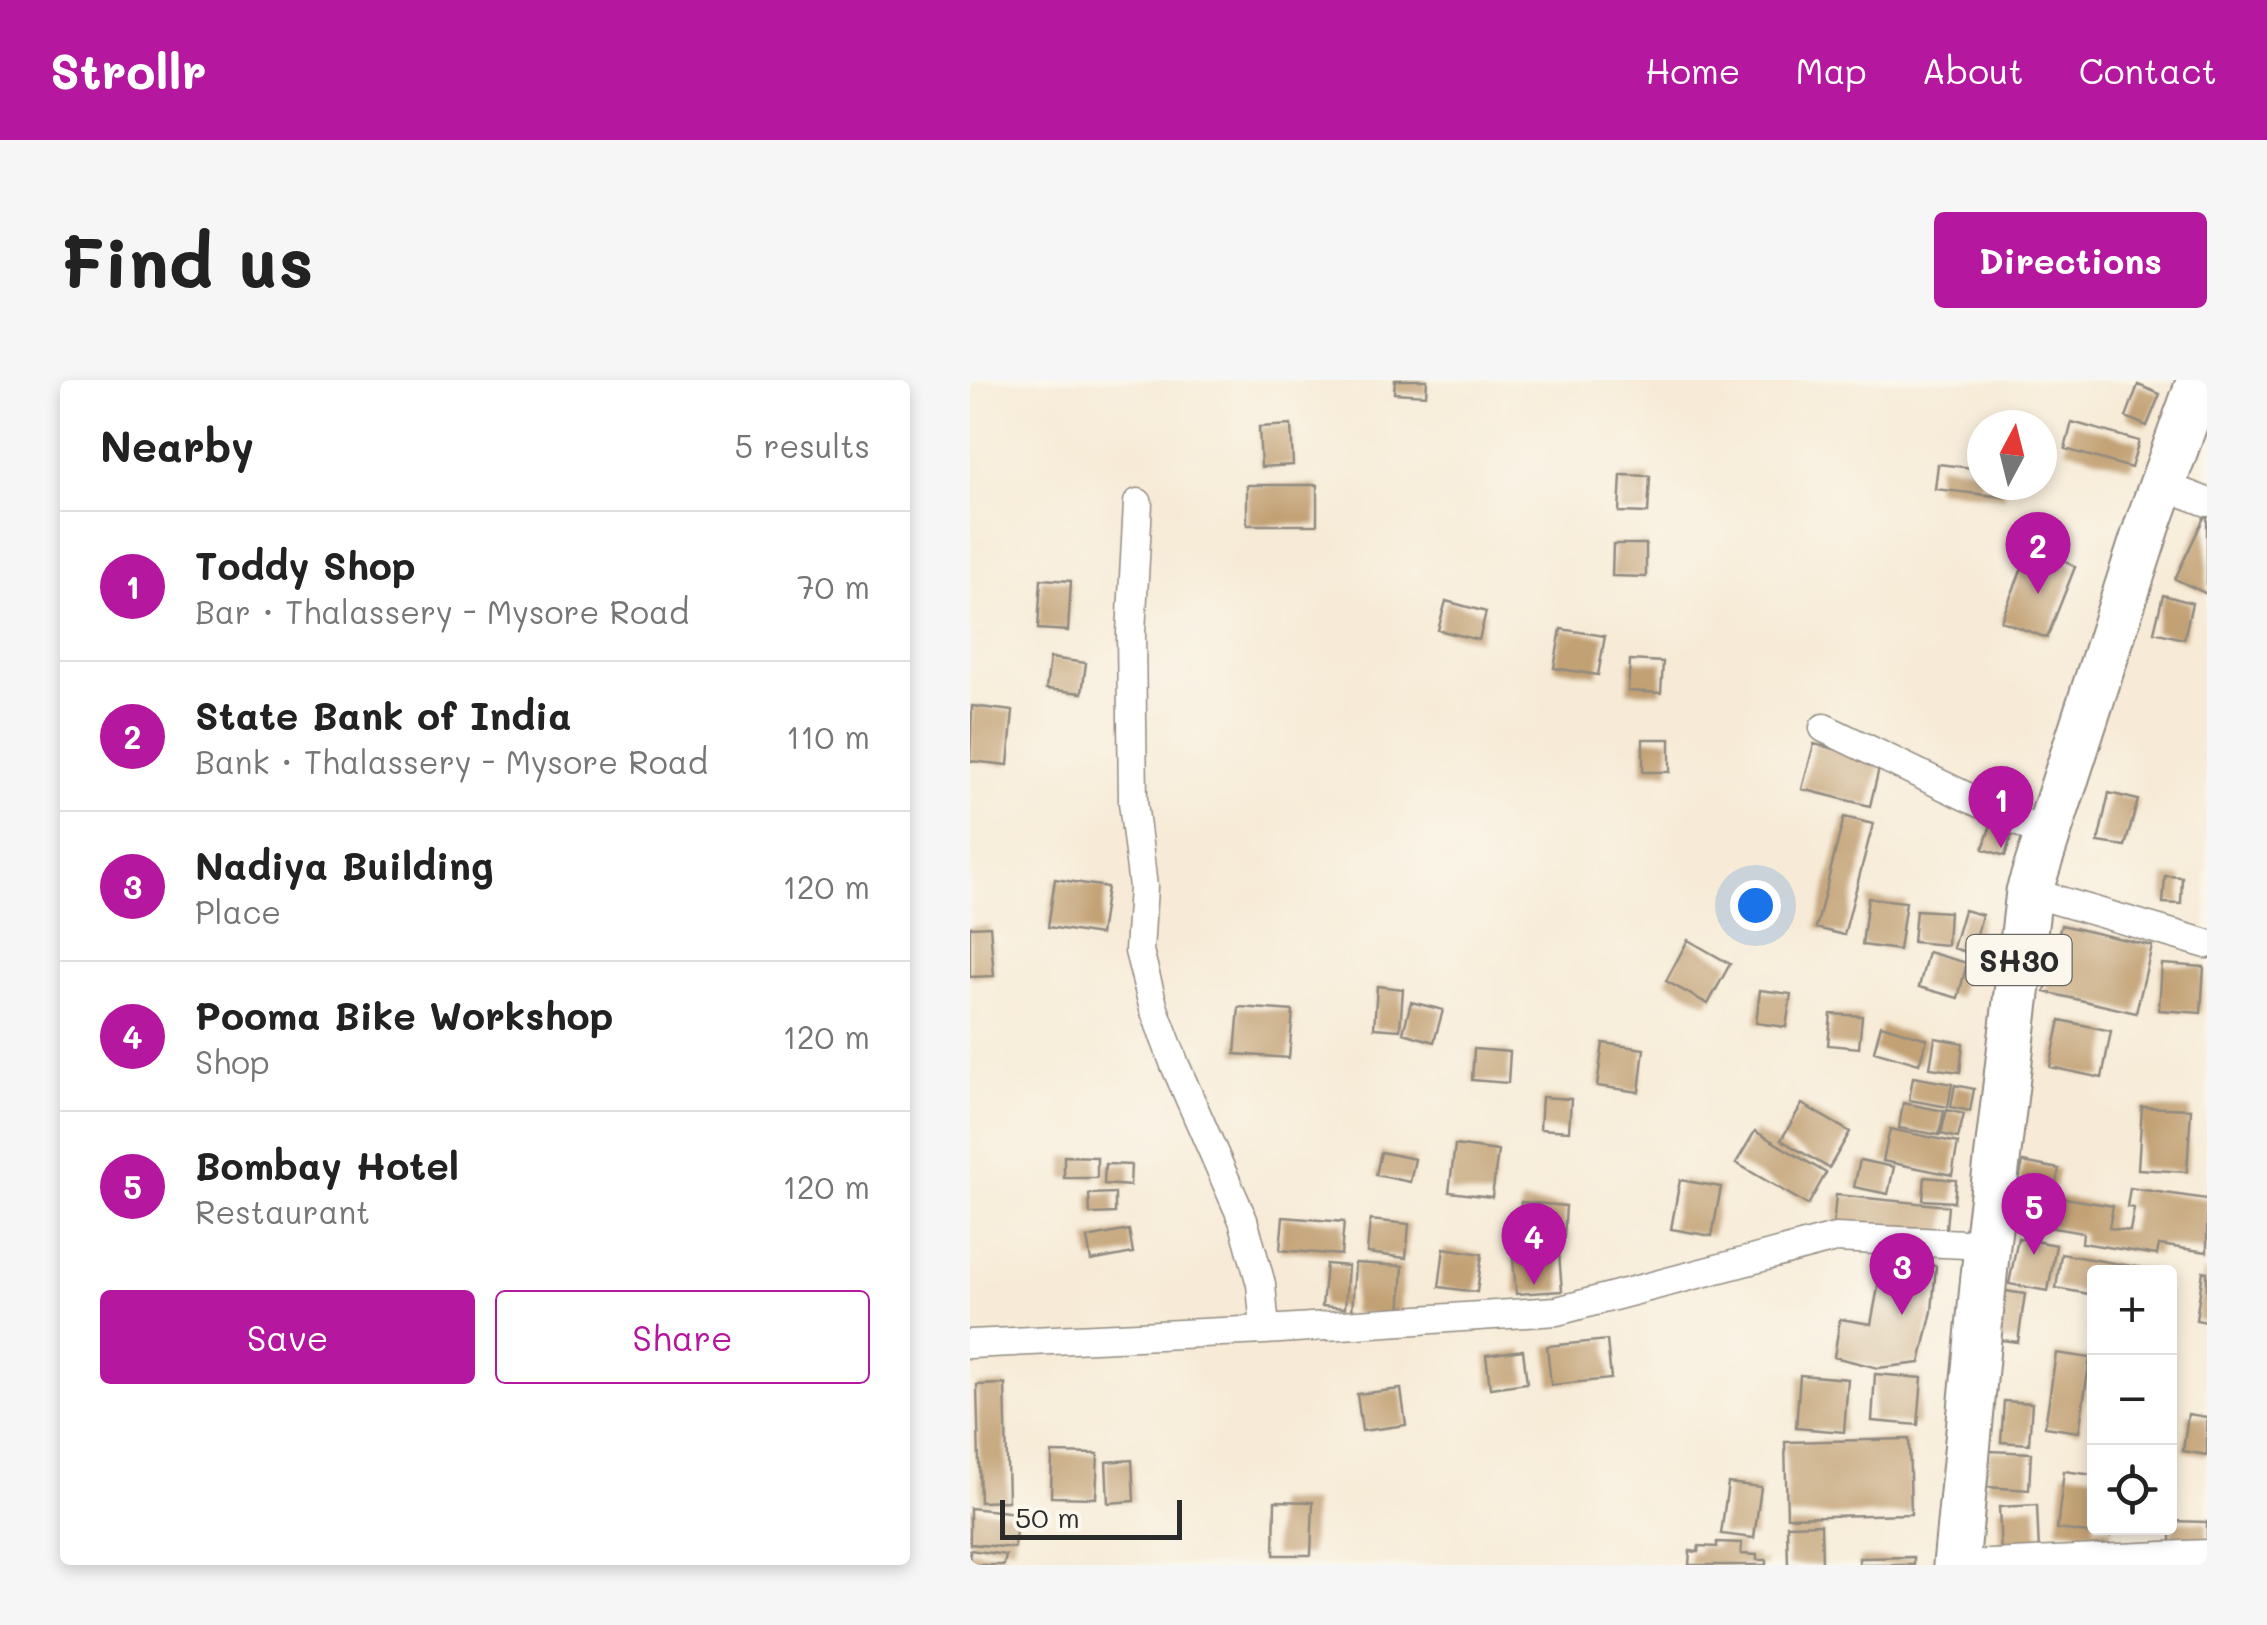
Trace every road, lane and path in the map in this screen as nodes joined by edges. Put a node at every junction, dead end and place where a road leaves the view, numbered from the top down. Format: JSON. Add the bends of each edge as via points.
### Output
{"nodes":[{"id":1,"x":2200,"y":380,"type":"edge"},
{"id":2,"x":2162,"y":485,"type":"junction"},
{"id":3,"x":2207,"y":502,"type":"edge"},
{"id":4,"x":1138,"y":503,"type":"dead end"},
{"id":5,"x":1824,"y":728,"type":"dead end"},
{"id":6,"x":2046,"y":836,"type":"junction"},
{"id":7,"x":2028,"y":892,"type":"junction"},
{"id":8,"x":2207,"y":944,"type":"edge"},
{"id":9,"x":1986,"y":1245,"type":"junction"},
{"id":10,"x":1265,"y":1330,"type":"junction"},
{"id":11,"x":970,"y":1344,"type":"edge"},
{"id":12,"x":2207,"y":1554,"type":"edge"},
{"id":13,"x":1956,"y":1565,"type":"edge"},
{"id":14,"x":1968,"y":1565,"type":"edge"}],
"edges":[{"from":1,"to":2,"type":"main road","number":"SH30"},
{"from":2,"to":3,"type":"street"},
{"from":2,"to":6,"type":"main road","number":"SH30"},
{"from":4,"to":10,"type":"street","via":[[1131,633],[1133,802],[1144,888],[1139,951],[1175,1065],[1242,1220],[1261,1284]]},
{"from":5,"to":6,"type":"street"},
{"from":6,"to":7,"type":"main road","number":"SH30"},
{"from":7,"to":8,"type":"street"},
{"from":7,"to":9,"type":"main road","number":"SH30"},
{"from":9,"to":10,"type":"street","via":[[1835,1238],[1558,1310]]},
{"from":9,"to":13,"type":"main road","number":"SH30"},
{"from":10,"to":11,"type":"street"},
{"from":12,"to":14,"type":"street"}]}
